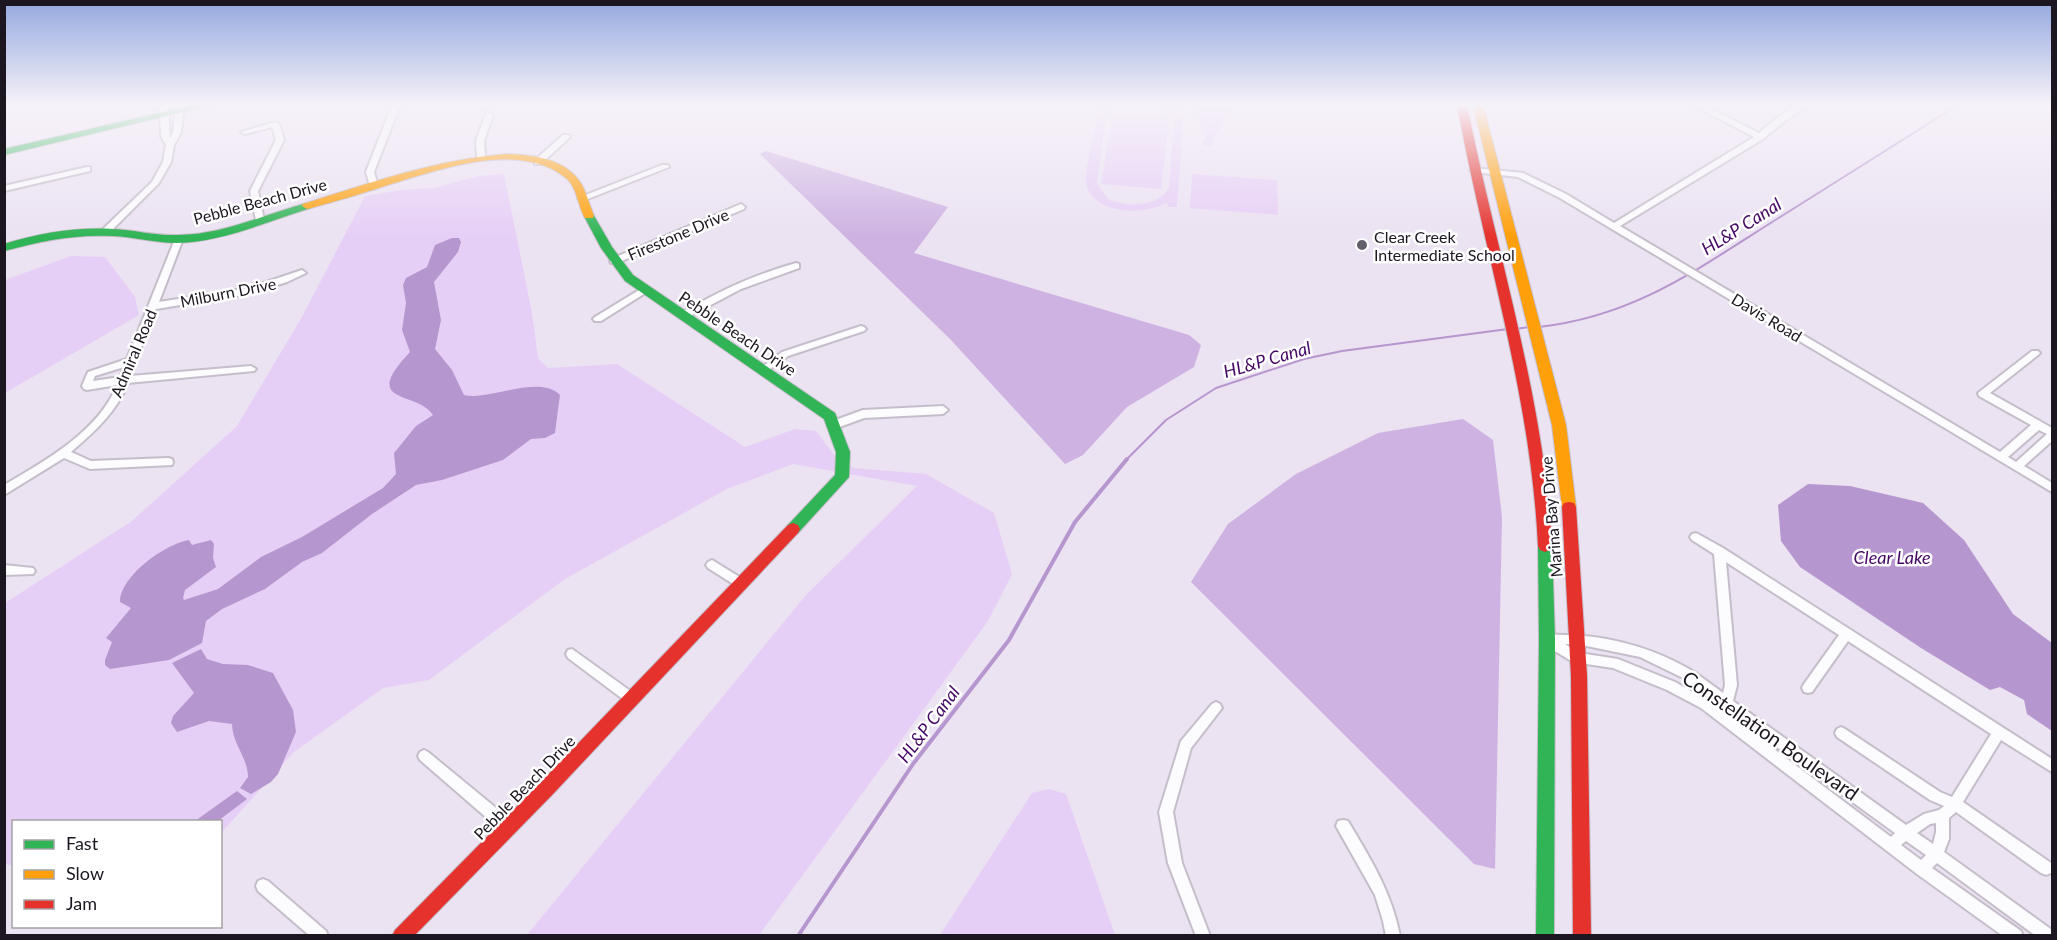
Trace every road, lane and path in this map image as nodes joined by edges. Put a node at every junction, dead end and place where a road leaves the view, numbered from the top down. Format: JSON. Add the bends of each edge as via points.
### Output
{"nodes":[{"id":1,"x":169,"y":149,"type":"edge"},
{"id":2,"x":275,"y":149,"type":"edge"},
{"id":3,"x":379,"y":149,"type":"edge"},
{"id":4,"x":480,"y":149,"type":"edge"},
{"id":5,"x":552,"y":149,"type":"edge"},
{"id":6,"x":1470,"y":149,"type":"edge"},
{"id":7,"x":1488,"y":149,"type":"edge"},
{"id":8,"x":1739,"y":149,"type":"edge"},
{"id":9,"x":481,"y":157,"type":"junction"},
{"id":10,"x":537,"y":162,"type":"junction"},
{"id":11,"x":665,"y":167,"type":"dead end"},
{"id":12,"x":87,"y":169,"type":"dead end"},
{"id":13,"x":1473,"y":170,"type":"junction"},
{"id":14,"x":1494,"y":171,"type":"junction"},
{"id":15,"x":374,"y":186,"type":"junction"},
{"id":16,"x":4,"y":189,"type":"edge"},
{"id":17,"x":582,"y":198,"type":"junction"},
{"id":18,"x":741,"y":207,"type":"dead end"},
{"id":19,"x":260,"y":220,"type":"junction"},
{"id":20,"x":1615,"y":226,"type":"junction"},
{"id":21,"x":105,"y":232,"type":"junction"},
{"id":22,"x":179,"y":239,"type":"junction"},
{"id":23,"x":4,"y":248,"type":"edge"},
{"id":24,"x":614,"y":261,"type":"junction"},
{"id":25,"x":1495,"y":264,"type":"junction"},
{"id":26,"x":1519,"y":265,"type":"junction"},
{"id":27,"x":796,"y":266,"type":"dead end"},
{"id":28,"x":302,"y":273,"type":"dead end"},
{"id":29,"x":644,"y":290,"type":"junction"},
{"id":30,"x":153,"y":306,"type":"junction"},
{"id":31,"x":683,"y":316,"type":"junction"},
{"id":32,"x":598,"y":320,"type":"dead end"},
{"id":33,"x":861,"y":329,"type":"dead end"},
{"id":34,"x":2035,"y":353,"type":"dead end"},
{"id":35,"x":132,"y":361,"type":"junction"},
{"id":36,"x":251,"y":369,"type":"dead end"},
{"id":37,"x":763,"y":370,"type":"junction"},
{"id":38,"x":124,"y":381,"type":"junction"},
{"id":39,"x":943,"y":410,"type":"dead end"},
{"id":40,"x":1530,"y":410,"type":"junction"},
{"id":41,"x":2039,"y":424,"type":"junction"},
{"id":42,"x":834,"y":425,"type":"junction"},
{"id":43,"x":1559,"y":425,"type":"junction"},
{"id":44,"x":2052,"y":434,"type":"edge"},
{"id":45,"x":63,"y":453,"type":"junction"},
{"id":46,"x":2001,"y":457,"type":"junction"},
{"id":47,"x":168,"y":462,"type":"dead end"},
{"id":48,"x":2017,"y":467,"type":"junction"},
{"id":49,"x":2052,"y":488,"type":"edge"},
{"id":50,"x":4,"y":491,"type":"edge"},
{"id":51,"x":1696,"y":537,"type":"dead end"},
{"id":52,"x":1719,"y":552,"type":"junction"},
{"id":53,"x":712,"y":565,"type":"dead end"},
{"id":54,"x":4,"y":570,"type":"edge"},
{"id":55,"x":29,"y":571,"type":"dead end"},
{"id":56,"x":742,"y":584,"type":"junction"},
{"id":57,"x":1846,"y":634,"type":"junction"},
{"id":58,"x":1577,"y":639,"type":"junction"},
{"id":59,"x":1547,"y":640,"type":"junction"},
{"id":60,"x":572,"y":654,"type":"dead end"},
{"id":61,"x":1577,"y":658,"type":"junction"},
{"id":62,"x":1808,"y":687,"type":"dead end"},
{"id":63,"x":632,"y":699,"type":"junction"},
{"id":64,"x":1727,"y":701,"type":"junction"},
{"id":65,"x":1216,"y":708,"type":"dead end"},
{"id":66,"x":1716,"y":712,"type":"junction"},
{"id":67,"x":2000,"y":731,"type":"junction"},
{"id":68,"x":1841,"y":733,"type":"dead end"},
{"id":69,"x":423,"y":756,"type":"dead end"},
{"id":70,"x":2052,"y":766,"type":"edge"},
{"id":71,"x":1955,"y":804,"type":"junction"},
{"id":72,"x":1942,"y":816,"type":"junction"},
{"id":73,"x":1342,"y":826,"type":"dead end"},
{"id":74,"x":508,"y":827,"type":"junction"},
{"id":75,"x":1908,"y":832,"type":"junction"},
{"id":76,"x":1891,"y":845,"type":"junction"},
{"id":77,"x":1938,"y":853,"type":"junction"},
{"id":78,"x":2046,"y":868,"type":"dead end"},
{"id":79,"x":1922,"y":869,"type":"junction"},
{"id":80,"x":263,"y":886,"type":"dead end"},
{"id":81,"x":321,"y":936,"type":"edge"},
{"id":82,"x":401,"y":936,"type":"edge"},
{"id":83,"x":1203,"y":936,"type":"edge"},
{"id":84,"x":1393,"y":936,"type":"edge"},
{"id":85,"x":1545,"y":936,"type":"edge"},
{"id":86,"x":1582,"y":936,"type":"edge"},
{"id":87,"x":2016,"y":936,"type":"edge"},
{"id":88,"x":2049,"y":936,"type":"edge"}],
"edges":[{"from":1,"to":21,"type":"street","via":[[155,183]]},
{"from":2,"to":19,"type":"street","via":[[254,191]]},
{"from":3,"to":15,"type":"street","via":[[370,172]]},
{"from":4,"to":9,"type":"street"},
{"from":5,"to":10,"type":"street"},
{"from":6,"to":13,"type":"main road","name":"Marina Bay Drive"},
{"from":7,"to":14,"type":"main road","name":"Marina Bay Drive"},
{"from":8,"to":20,"type":"street"},
{"from":9,"to":10,"type":"main road","name":"Pebble Beach Drive","via":[[507,156]]},
{"from":9,"to":15,"type":"main road","name":"Pebble Beach Drive"},
{"from":10,"to":17,"type":"main road","name":"Pebble Beach Drive","via":[[568,174]]},
{"from":11,"to":17,"type":"street"},
{"from":12,"to":16,"type":"street"},
{"from":13,"to":14,"type":"street","name":"Davis Road"},
{"from":13,"to":25,"type":"main road","name":"Marina Bay Drive"},
{"from":14,"to":20,"type":"street","name":"Davis Road","via":[[1529,178]]},
{"from":14,"to":26,"type":"main road","name":"Marina Bay Drive"},
{"from":15,"to":19,"type":"main road","name":"Pebble Beach Drive"},
{"from":17,"to":24,"type":"main road","name":"Pebble Beach Drive"},
{"from":18,"to":24,"type":"street","name":"Firestone Drive"},
{"from":19,"to":22,"type":"main road","name":"Pebble Beach Drive"},
{"from":20,"to":46,"type":"street","name":"Davis Road"},
{"from":21,"to":22,"type":"main road","name":"Pebble Beach Drive"},
{"from":21,"to":23,"type":"main road","name":"Pebble Beach Drive","via":[[64,233]]},
{"from":22,"to":30,"type":"street","name":"Admiral Road"},
{"from":24,"to":29,"type":"main road","name":"Pebble Beach Drive"},
{"from":25,"to":26,"type":"main road"},
{"from":25,"to":40,"type":"main road","name":"Marina Bay Drive"},
{"from":26,"to":43,"type":"main road","name":"Marina Bay Drive"},
{"from":27,"to":31,"type":"street","via":[[706,302]]},
{"from":28,"to":30,"type":"street","name":"Milburn Drive","via":[[276,285],[245,292]]},
{"from":29,"to":31,"type":"main road","name":"Pebble Beach Drive"},
{"from":29,"to":32,"type":"street"},
{"from":30,"to":35,"type":"street","name":"Admiral Road"},
{"from":31,"to":37,"type":"main road","name":"Pebble Beach Drive"},
{"from":33,"to":37,"type":"street","via":[[785,354]]},
{"from":34,"to":41,"type":"street","via":[[1983,393]]},
{"from":35,"to":38,"type":"street","name":"Admiral Road"},
{"from":35,"to":38,"type":"street","via":[[91,374],[87,386]]},
{"from":36,"to":38,"type":"street"},
{"from":37,"to":42,"type":"main road","name":"Pebble Beach Drive","via":[[830,416]]},
{"from":38,"to":45,"type":"street","name":"Admiral Road","via":[[98,423]]},
{"from":39,"to":42,"type":"street","via":[[863,414]]},
{"from":40,"to":43,"type":"main road","via":[[1546,424]]},
{"from":40,"to":59,"type":"main road","name":"Marina Bay Drive","via":[[1544,504]]},
{"from":41,"to":44,"type":"street"},
{"from":41,"to":46,"type":"street"},
{"from":42,"to":56,"type":"main road","name":"Pebble Beach Drive","via":[[843,452],[842,477]]},
{"from":43,"to":58,"type":"main road","name":"Marina Bay Drive"},
{"from":44,"to":48,"type":"street"},
{"from":45,"to":47,"type":"street","via":[[90,465]]},
{"from":45,"to":50,"type":"street","name":"Admiral Road"},
{"from":46,"to":48,"type":"street","name":"Davis Road"},
{"from":48,"to":49,"type":"street","name":"Davis Road"},
{"from":51,"to":52,"type":"street"},
{"from":52,"to":57,"type":"street"},
{"from":52,"to":64,"type":"street","via":[[1731,685]]},
{"from":53,"to":56,"type":"street"},
{"from":54,"to":55,"type":"street"},
{"from":56,"to":63,"type":"main road","name":"Pebble Beach Drive"},
{"from":57,"to":62,"type":"street"},
{"from":57,"to":67,"type":"street"},
{"from":58,"to":59,"type":"street","name":"Constellation Boulevard"},
{"from":58,"to":61,"type":"main road","name":"Marina Bay Drive"},
{"from":58,"to":64,"type":"street","name":"Constellation Boulevard","via":[[1642,652],[1685,673]]},
{"from":59,"to":61,"type":"street","name":"Constellation Boulevard"},
{"from":59,"to":85,"type":"main road","name":"Marina Bay Drive"},
{"from":60,"to":63,"type":"street"},
{"from":61,"to":66,"type":"street","name":"Constellation Boulevard","via":[[1614,663],[1671,686]]},
{"from":61,"to":86,"type":"main road","name":"Marina Bay Drive"},
{"from":63,"to":74,"type":"main road","name":"Pebble Beach Drive"},
{"from":64,"to":66,"type":"street"},
{"from":64,"to":75,"type":"street","name":"Constellation Boulevard"},
{"from":65,"to":83,"type":"street","via":[[1185,744],[1166,812],[1175,863]]},
{"from":66,"to":76,"type":"street","name":"Constellation Boulevard"},
{"from":67,"to":70,"type":"street"},
{"from":67,"to":71,"type":"street"},
{"from":68,"to":71,"type":"street","via":[[1935,796]]},
{"from":69,"to":74,"type":"street"},
{"from":71,"to":72,"type":"street"},
{"from":71,"to":78,"type":"street"},
{"from":72,"to":75,"type":"street","via":[[1929,818]]},
{"from":72,"to":77,"type":"street","via":[[1944,829]]},
{"from":73,"to":84,"type":"street","via":[[1386,904]]},
{"from":74,"to":82,"type":"main road","name":"Pebble Beach Drive"},
{"from":75,"to":76,"type":"street"},
{"from":75,"to":77,"type":"street","name":"Constellation Boulevard"},
{"from":76,"to":79,"type":"street","name":"Constellation Boulevard"},
{"from":77,"to":79,"type":"street"},
{"from":77,"to":88,"type":"street","name":"Constellation Boulevard"},
{"from":79,"to":87,"type":"street","name":"Constellation Boulevard"},
{"from":80,"to":81,"type":"street"}]}
